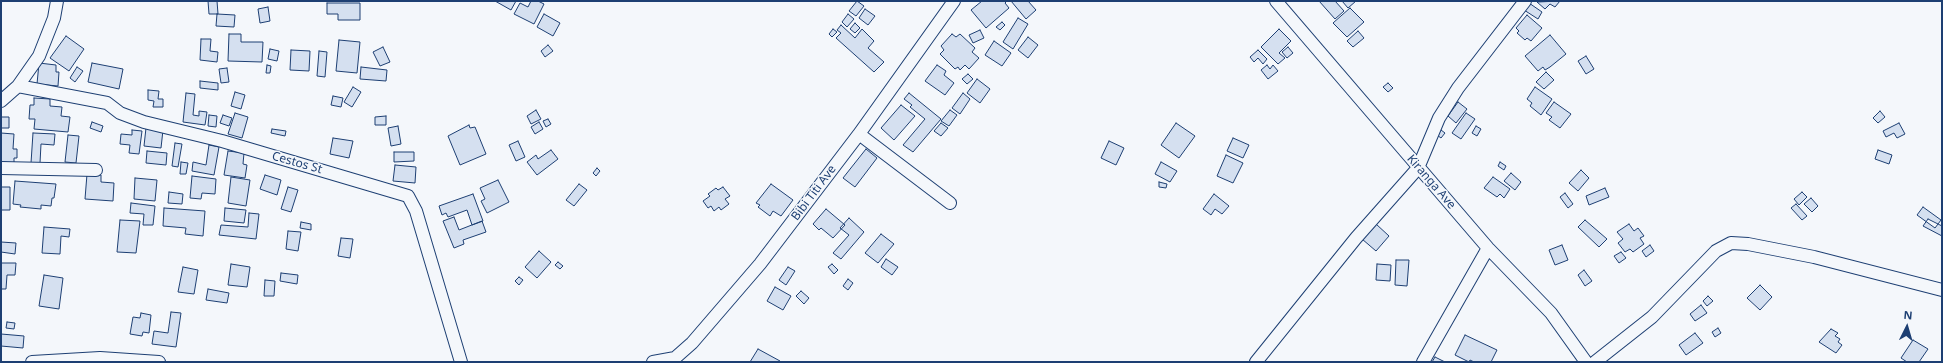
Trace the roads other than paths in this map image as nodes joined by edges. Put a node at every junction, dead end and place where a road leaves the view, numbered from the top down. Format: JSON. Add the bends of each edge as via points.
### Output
{"nodes":[{"id":1,"x":57,"y":1,"type":"edge"},
{"id":2,"x":954,"y":1,"type":"edge"},
{"id":3,"x":1276,"y":1,"type":"edge"},
{"id":4,"x":1525,"y":1,"type":"edge"},
{"id":5,"x":18,"y":86,"type":"junction"},
{"id":6,"x":1,"y":101,"type":"edge"},
{"id":7,"x":859,"y":134,"type":"junction"},
{"id":8,"x":1,"y":168,"type":"edge"},
{"id":9,"x":1418,"y":168,"type":"junction"},
{"id":10,"x":96,"y":170,"type":"dead end"},
{"id":11,"x":950,"y":203,"type":"dead end"},
{"id":12,"x":1488,"y":248,"type":"junction"},
{"id":13,"x":1942,"y":290,"type":"edge"},
{"id":14,"x":674,"y":360,"type":"edge"},
{"id":15,"x":32,"y":362,"type":"edge"},
{"id":16,"x":159,"y":362,"type":"edge"},
{"id":17,"x":461,"y":362,"type":"edge"},
{"id":18,"x":653,"y":362,"type":"edge"},
{"id":19,"x":1256,"y":362,"type":"edge"},
{"id":20,"x":1424,"y":362,"type":"edge"},
{"id":21,"x":1586,"y":362,"type":"edge"},
{"id":22,"x":1595,"y":362,"type":"edge"}],
"edges":[{"from":1,"to":5,"type":"street","via":[[54,18],[39,56]]},
{"from":2,"to":7,"type":"street","name":"Bibi Titi Ave"},
{"from":3,"to":9,"type":"street","name":"Kiranga Ave"},
{"from":4,"to":9,"type":"street","via":[[1458,88],[1440,118]]},
{"from":5,"to":6,"type":"street"},
{"from":5,"to":17,"type":"street","name":"Cestos St","via":[[107,103],[120,113],[144,122],[222,141],[408,196],[416,211]]},
{"from":7,"to":11,"type":"street"},
{"from":7,"to":14,"type":"street","name":"Bibi Titi Ave","via":[[760,264],[692,343]]},
{"from":8,"to":10,"type":"street"},
{"from":9,"to":12,"type":"street","name":"Kiranga Ave"},
{"from":9,"to":19,"type":"street","via":[[1356,238]]},
{"from":12,"to":20,"type":"street"},
{"from":12,"to":21,"type":"street","name":"Kiranga Ave","via":[[1551,313]]},
{"from":13,"to":22,"type":"street","via":[[1814,257],[1731,243],[1716,251],[1652,317]]},
{"from":14,"to":18,"type":"street","name":"Bibi Titi Ave"},
{"from":15,"to":16,"type":"street","via":[[100,358]]}]}
